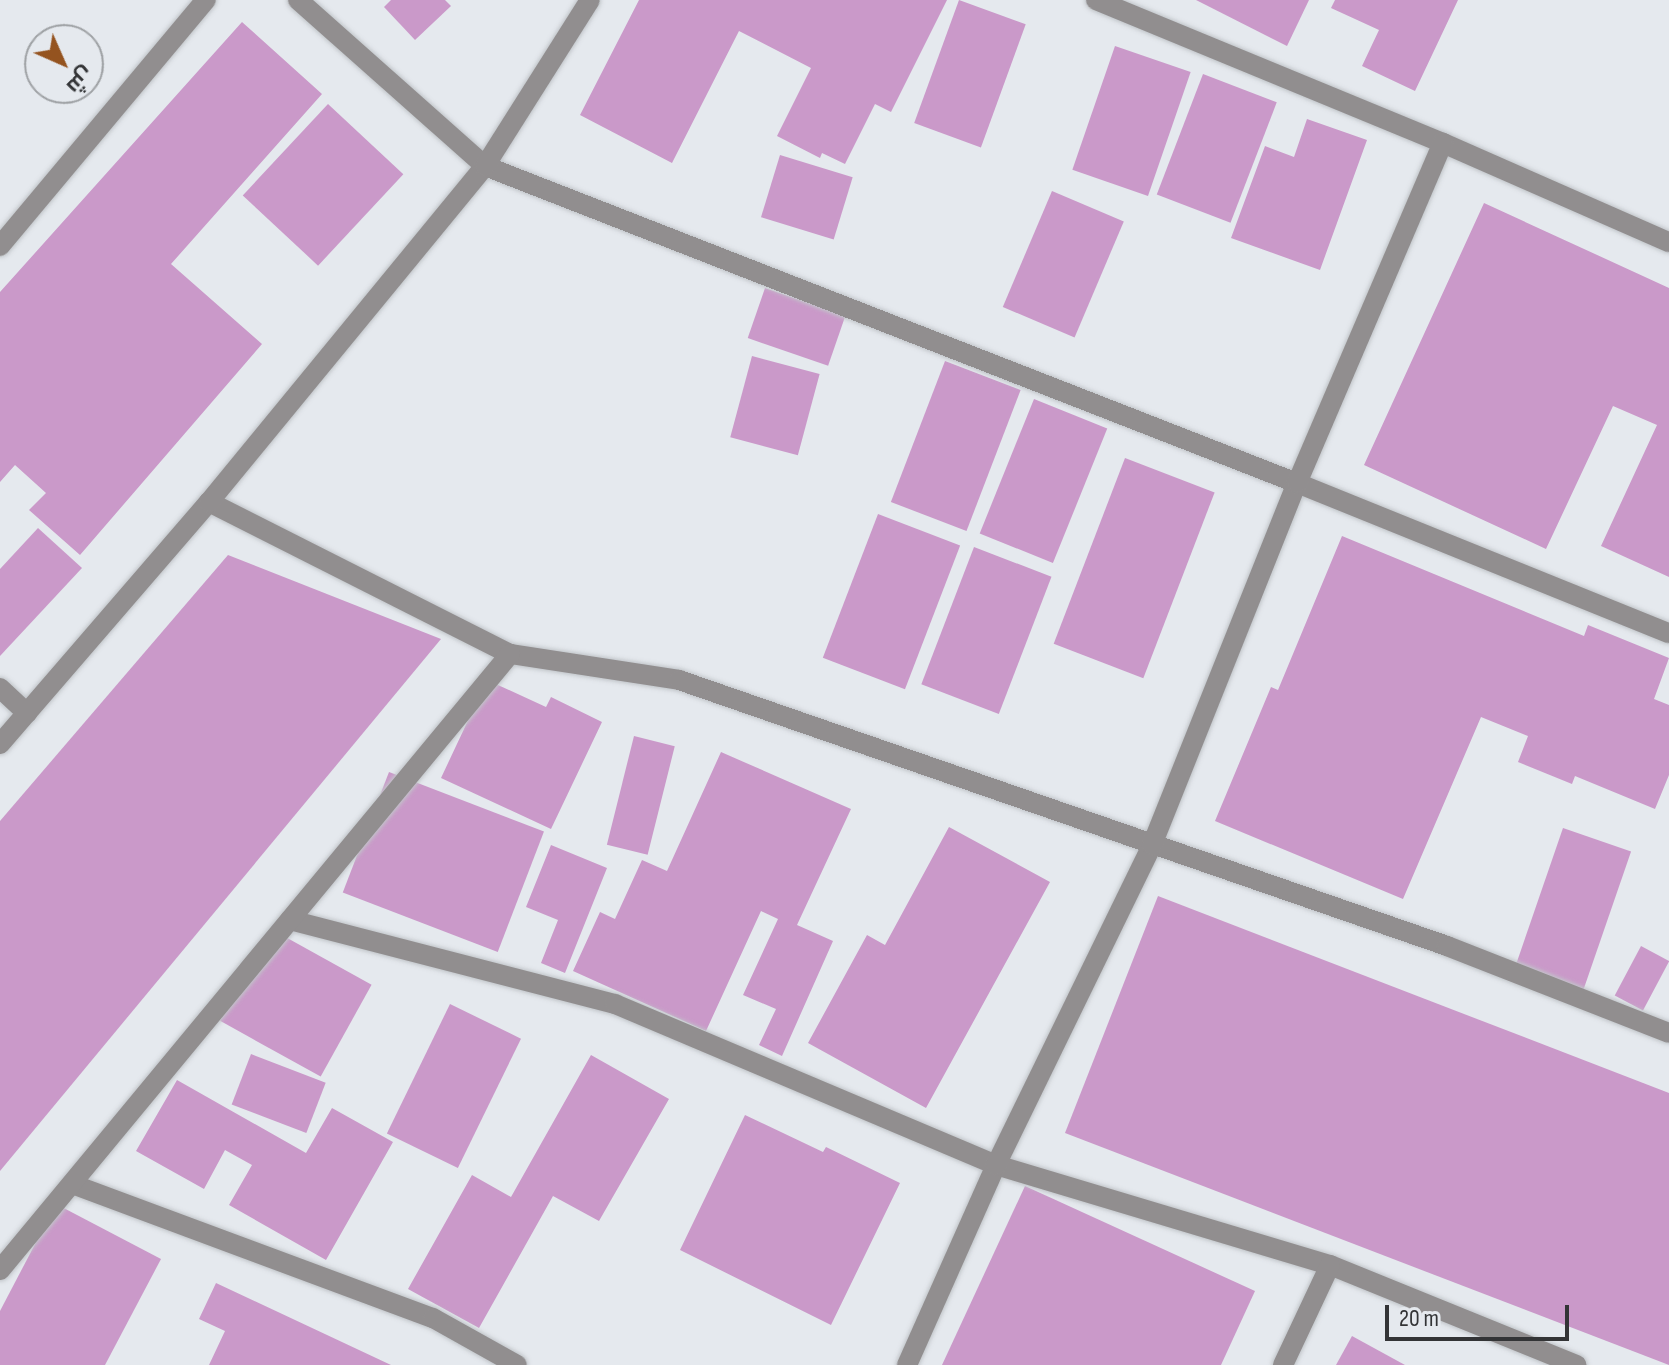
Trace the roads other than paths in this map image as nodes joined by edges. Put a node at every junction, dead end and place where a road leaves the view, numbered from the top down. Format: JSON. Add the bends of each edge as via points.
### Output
{"nodes":[{"id":1,"x":206,"y":0,"type":"edge"},
{"id":2,"x":298,"y":0,"type":"edge"},
{"id":3,"x":590,"y":0,"type":"edge"},
{"id":4,"x":1096,"y":0,"type":"edge"},
{"id":5,"x":1443,"y":143,"type":"junction"},
{"id":6,"x":485,"y":166,"type":"junction"},
{"id":7,"x":1669,"y":242,"type":"edge"},
{"id":8,"x":0,"y":246,"type":"edge"},
{"id":9,"x":1297,"y":483,"type":"junction"},
{"id":10,"x":209,"y":502,"type":"junction"},
{"id":11,"x":1669,"y":633,"type":"edge"},
{"id":12,"x":510,"y":654,"type":"junction"},
{"id":13,"x":0,"y":688,"type":"edge"},
{"id":14,"x":27,"y":713,"type":"junction"},
{"id":15,"x":0,"y":744,"type":"edge"},
{"id":16,"x":1152,"y":845,"type":"junction"},
{"id":17,"x":290,"y":920,"type":"junction"},
{"id":18,"x":1669,"y":1033,"type":"edge"},
{"id":19,"x":996,"y":1165,"type":"junction"},
{"id":20,"x":72,"y":1184,"type":"junction"},
{"id":21,"x":1330,"y":1265,"type":"junction"},
{"id":22,"x":0,"y":1270,"type":"edge"},
{"id":23,"x":517,"y":1365,"type":"edge"},
{"id":24,"x":907,"y":1365,"type":"edge"},
{"id":25,"x":1283,"y":1365,"type":"edge"},
{"id":26,"x":1576,"y":1365,"type":"edge"}],
"edges":[{"from":1,"to":8,"type":"street"},
{"from":2,"to":6,"type":"street"},
{"from":3,"to":6,"type":"street"},
{"from":4,"to":5,"type":"street"},
{"from":5,"to":7,"type":"street"},
{"from":5,"to":9,"type":"street"},
{"from":6,"to":9,"type":"street"},
{"from":6,"to":10,"type":"street"},
{"from":9,"to":11,"type":"street"},
{"from":9,"to":16,"type":"street"},
{"from":10,"to":12,"type":"street"},
{"from":10,"to":14,"type":"street"},
{"from":12,"to":16,"type":"street","via":[[679,680]]},
{"from":12,"to":17,"type":"street"},
{"from":13,"to":14,"type":"street"},
{"from":14,"to":15,"type":"street"},
{"from":16,"to":18,"type":"street","via":[[1447,946]]},
{"from":16,"to":19,"type":"street"},
{"from":17,"to":19,"type":"street","via":[[615,1004]]},
{"from":17,"to":20,"type":"street"},
{"from":19,"to":21,"type":"street"},
{"from":19,"to":24,"type":"street"},
{"from":20,"to":22,"type":"street"},
{"from":20,"to":23,"type":"street","via":[[433,1318]]},
{"from":21,"to":25,"type":"street"},
{"from":21,"to":26,"type":"street"}]}
